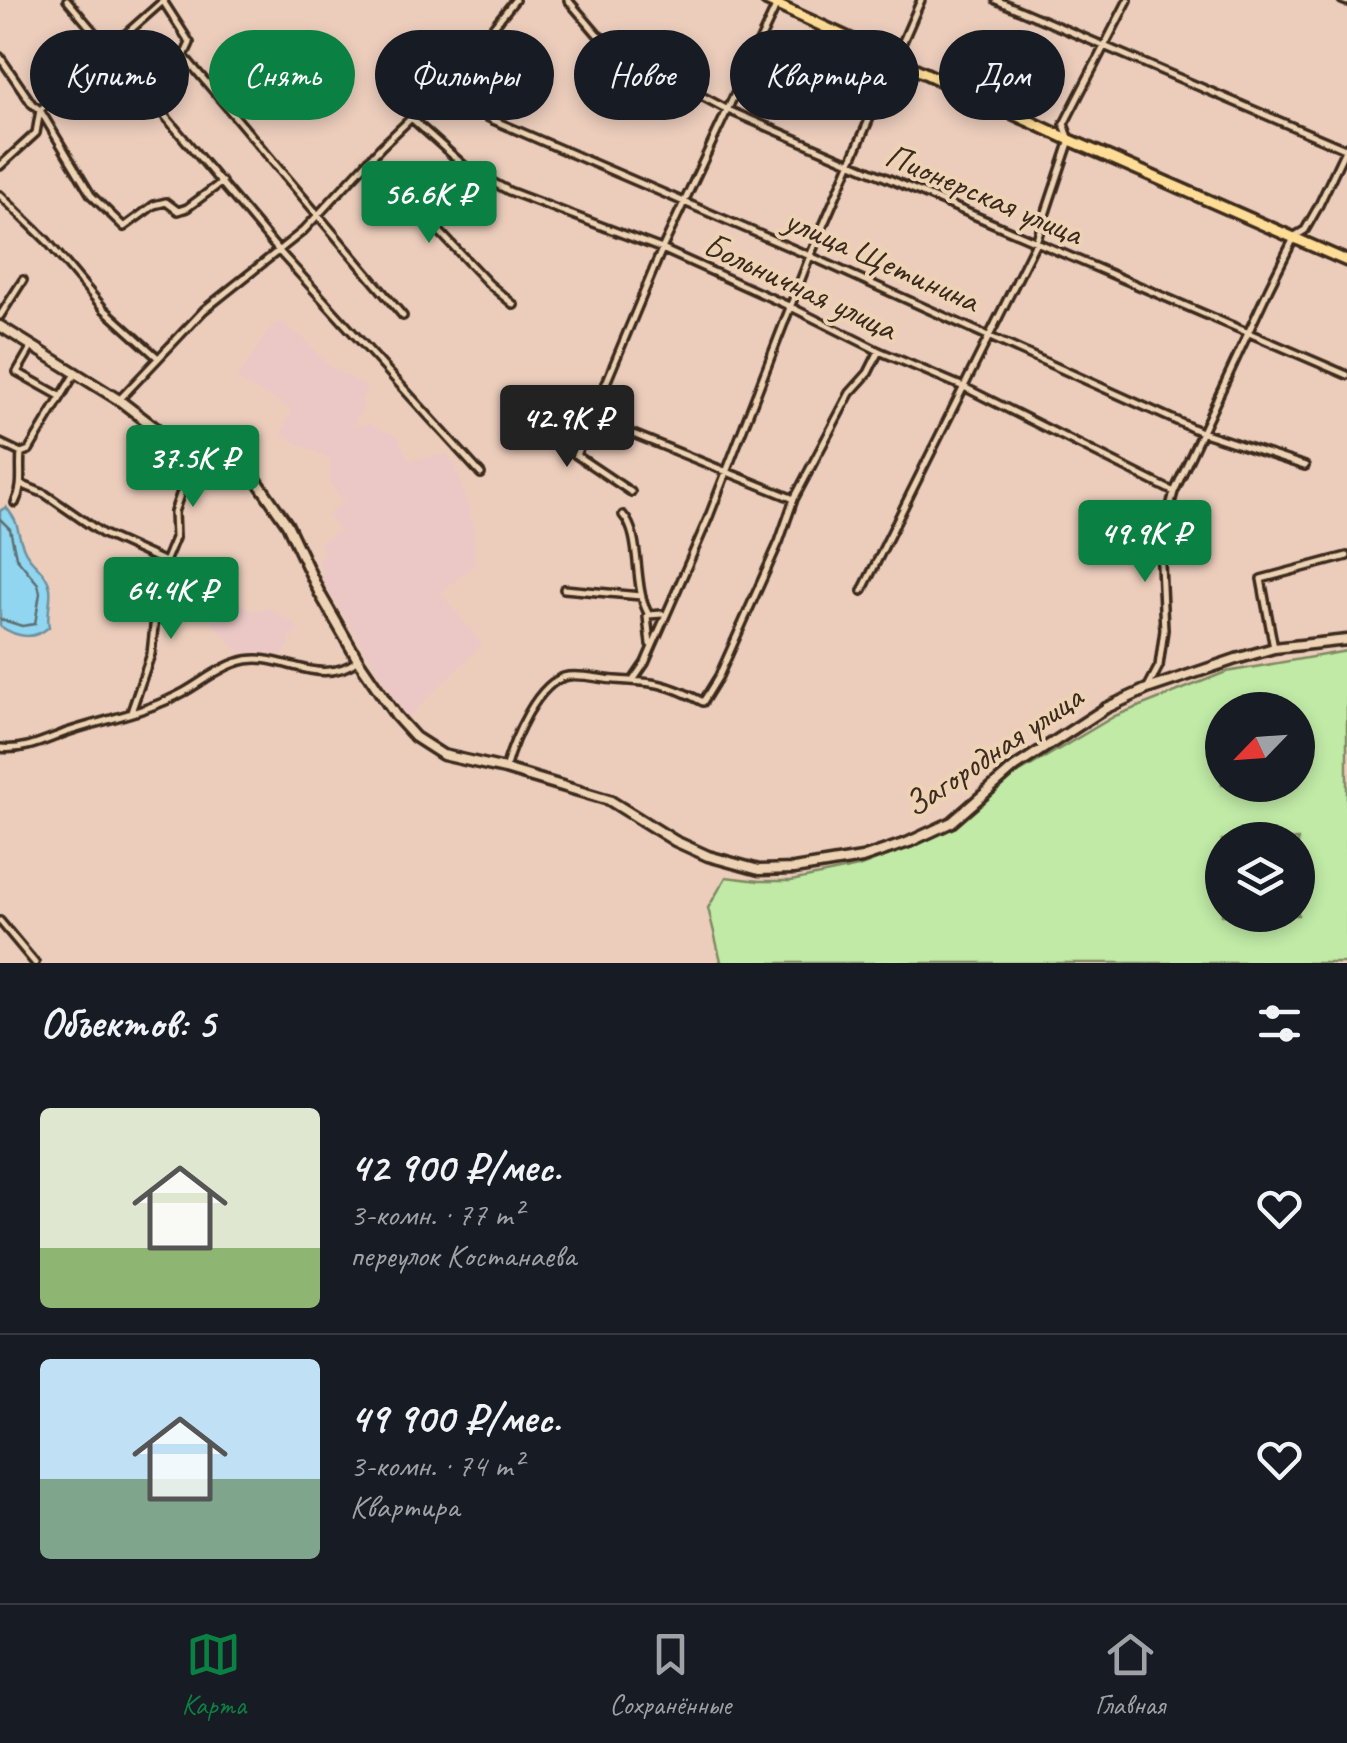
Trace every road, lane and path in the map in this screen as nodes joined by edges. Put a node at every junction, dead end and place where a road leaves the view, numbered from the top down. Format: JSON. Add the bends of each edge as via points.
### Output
{"nodes":[{"id":1,"x":67,"y":0,"type":"edge"},
{"id":2,"x":164,"y":0,"type":"edge"},
{"id":3,"x":516,"y":0,"type":"edge"},
{"id":4,"x":568,"y":0,"type":"edge"},
{"id":5,"x":766,"y":0,"type":"edge"},
{"id":6,"x":921,"y":0,"type":"edge"},
{"id":7,"x":996,"y":0,"type":"edge"},
{"id":8,"x":1128,"y":0,"type":"edge"},
{"id":9,"x":778,"y":2,"type":"edge"},
{"id":10,"x":92,"y":30,"type":"edge"},
{"id":11,"x":132,"y":30,"type":"edge"},
{"id":12,"x":491,"y":30,"type":"edge"},
{"id":13,"x":836,"y":30,"type":"edge"},
{"id":14,"x":908,"y":30,"type":"edge"},
{"id":15,"x":1104,"y":48,"type":"junction"},
{"id":16,"x":0,"y":57,"type":"edge"},
{"id":17,"x":919,"y":69,"type":"edge"},
{"id":18,"x":30,"y":101,"type":"edge"},
{"id":19,"x":728,"y":110,"type":"junction"},
{"id":20,"x":38,"y":120,"type":"edge"},
{"id":21,"x":46,"y":120,"type":"edge"},
{"id":22,"x":169,"y":120,"type":"edge"},
{"id":23,"x":409,"y":120,"type":"edge"},
{"id":24,"x":413,"y":120,"type":"edge"},
{"id":25,"x":493,"y":120,"type":"edge"},
{"id":26,"x":868,"y":120,"type":"edge"},
{"id":27,"x":1070,"y":140,"type":"junction"},
{"id":28,"x":1346,"y":148,"type":"edge"},
{"id":29,"x":370,"y":158,"type":"junction"},
{"id":30,"x":849,"y":164,"type":"junction"},
{"id":31,"x":0,"y":166,"type":"edge"},
{"id":32,"x":222,"y":182,"type":"junction"},
{"id":33,"x":0,"y":195,"type":"edge"},
{"id":34,"x":684,"y":201,"type":"junction"},
{"id":35,"x":319,"y":214,"type":"junction"},
{"id":36,"x":1295,"y":236,"type":"junction"},
{"id":37,"x":1036,"y":242,"type":"junction"},
{"id":38,"x":278,"y":250,"type":"junction"},
{"id":39,"x":662,"y":250,"type":"junction"},
{"id":40,"x":810,"y":256,"type":"junction"},
{"id":41,"x":1347,"y":261,"type":"edge"},
{"id":42,"x":23,"y":280,"type":"dead end"},
{"id":43,"x":514,"y":305,"type":"dead end"},
{"id":44,"x":791,"y":307,"type":"junction"},
{"id":45,"x":0,"y":316,"type":"edge"},
{"id":46,"x":403,"y":316,"type":"dead end"},
{"id":47,"x":0,"y":326,"type":"edge"},
{"id":48,"x":1246,"y":334,"type":"junction"},
{"id":49,"x":989,"y":335,"type":"junction"},
{"id":50,"x":32,"y":346,"type":"junction"},
{"id":51,"x":879,"y":351,"type":"junction"},
{"id":52,"x":157,"y":356,"type":"junction"},
{"id":53,"x":76,"y":372,"type":"junction"},
{"id":54,"x":1347,"y":375,"type":"edge"},
{"id":55,"x":966,"y":388,"type":"junction"},
{"id":56,"x":60,"y":396,"type":"junction"},
{"id":57,"x":119,"y":400,"type":"junction"},
{"id":58,"x":592,"y":417,"type":"junction"},
{"id":59,"x":160,"y":431,"type":"junction"},
{"id":60,"x":1201,"y":432,"type":"junction"},
{"id":61,"x":0,"y":443,"type":"edge"},
{"id":62,"x":198,"y":445,"type":"junction"},
{"id":63,"x":22,"y":453,"type":"junction"},
{"id":64,"x":138,"y":462,"type":"dead end"},
{"id":65,"x":1305,"y":466,"type":"dead end"},
{"id":66,"x":727,"y":472,"type":"junction"},
{"id":67,"x":481,"y":474,"type":"dead end"},
{"id":68,"x":23,"y":485,"type":"junction"},
{"id":69,"x":631,"y":492,"type":"dead end"},
{"id":70,"x":1174,"y":492,"type":"junction"},
{"id":71,"x":794,"y":499,"type":"junction"},
{"id":72,"x":15,"y":503,"type":"dead end"},
{"id":73,"x":623,"y":515,"type":"dead end"},
{"id":74,"x":1347,"y":556,"type":"edge"},
{"id":75,"x":165,"y":562,"type":"junction"},
{"id":76,"x":564,"y":589,"type":"dead end"},
{"id":77,"x":862,"y":591,"type":"dead end"},
{"id":78,"x":641,"y":596,"type":"junction"},
{"id":79,"x":646,"y":611,"type":"junction"},
{"id":80,"x":664,"y":613,"type":"junction"},
{"id":81,"x":1347,"y":640,"type":"edge"},
{"id":82,"x":650,"y":648,"type":"junction"},
{"id":83,"x":1274,"y":648,"type":"junction"},
{"id":84,"x":358,"y":660,"type":"junction"},
{"id":85,"x":634,"y":679,"type":"junction"},
{"id":86,"x":1147,"y":689,"type":"junction"},
{"id":87,"x":131,"y":712,"type":"junction"},
{"id":88,"x":0,"y":748,"type":"edge"},
{"id":89,"x":505,"y":769,"type":"junction"},
{"id":90,"x":0,"y":921,"type":"edge"},
{"id":91,"x":35,"y":963,"type":"edge"}],
"edges":[{"from":1,"to":10,"type":"street"},
{"from":2,"to":11,"type":"street"},
{"from":2,"to":35,"type":"street","via":[[190,43],[184,56]]},
{"from":3,"to":12,"type":"street"},
{"from":4,"to":19,"type":"street","name":"Пионерская улица","via":[[630,58]]},
{"from":5,"to":9,"type":"main road"},
{"from":6,"to":14,"type":"street"},
{"from":7,"to":15,"type":"street"},
{"from":8,"to":15,"type":"street"},
{"from":9,"to":13,"type":"main road"},
{"from":9,"to":19,"type":"street"},
{"from":15,"to":27,"type":"street","via":[[1064,124]]},
{"from":15,"to":28,"type":"street"},
{"from":16,"to":18,"type":"street"},
{"from":17,"to":27,"type":"main road"},
{"from":19,"to":30,"type":"street","name":"Пионерская улица"},
{"from":19,"to":34,"type":"street"},
{"from":20,"to":31,"type":"street","via":[[36,133]]},
{"from":21,"to":32,"type":"street","via":[[91,195],[124,227],[154,205],[187,208]]},
{"from":22,"to":32,"type":"street"},
{"from":23,"to":29,"type":"street"},
{"from":24,"to":39,"type":"street","name":"Больничная улица","via":[[468,169],[508,190]]},
{"from":25,"to":34,"type":"street","name":"улица Щетинина"},
{"from":26,"to":30,"type":"street"},
{"from":27,"to":36,"type":"main road"},
{"from":27,"to":37,"type":"street"},
{"from":28,"to":36,"type":"street","via":[[1305,230]]},
{"from":29,"to":35,"type":"street"},
{"from":29,"to":43,"type":"street"},
{"from":30,"to":37,"type":"street","name":"Пионерская улица"},
{"from":30,"to":40,"type":"street"},
{"from":32,"to":38,"type":"street"},
{"from":33,"to":52,"type":"street","via":[[104,309]]},
{"from":34,"to":39,"type":"street"},
{"from":34,"to":40,"type":"street","name":"улица Щетинина"},
{"from":35,"to":38,"type":"street"},
{"from":35,"to":46,"type":"street"},
{"from":36,"to":41,"type":"main road"},
{"from":36,"to":48,"type":"street"},
{"from":37,"to":48,"type":"street","name":"Пионерская улица"},
{"from":37,"to":49,"type":"street"},
{"from":38,"to":52,"type":"street"},
{"from":38,"to":67,"type":"street"},
{"from":39,"to":44,"type":"street","name":"Больничная улица"},
{"from":39,"to":58,"type":"street"},
{"from":40,"to":44,"type":"street"},
{"from":40,"to":49,"type":"street","name":"улица Щетинина"},
{"from":42,"to":45,"type":"street"},
{"from":44,"to":51,"type":"street","name":"Больничная улица"},
{"from":44,"to":66,"type":"street"},
{"from":47,"to":50,"type":"street","name":"Загородная улица"},
{"from":48,"to":54,"type":"street","name":"Пионерская улица"},
{"from":48,"to":60,"type":"street"},
{"from":49,"to":55,"type":"street"},
{"from":49,"to":60,"type":"street","name":"улица Щетинина"},
{"from":50,"to":53,"type":"street","name":"Загородная улица"},
{"from":50,"to":56,"type":"street","via":[[18,372]]},
{"from":51,"to":55,"type":"street","name":"Больничная улица"},
{"from":51,"to":71,"type":"street"},
{"from":52,"to":57,"type":"street"},
{"from":53,"to":56,"type":"street"},
{"from":53,"to":57,"type":"street","name":"Загородная улица"},
{"from":55,"to":70,"type":"street","name":"Больничная улица"},
{"from":55,"to":77,"type":"street"},
{"from":56,"to":63,"type":"street"},
{"from":57,"to":59,"type":"street","name":"Загородная улица"},
{"from":58,"to":66,"type":"street"},
{"from":58,"to":69,"type":"street","via":[[576,455]]},
{"from":59,"to":62,"type":"street","name":"Загородная улица"},
{"from":59,"to":64,"type":"street","via":[[150,466]]},
{"from":60,"to":65,"type":"street","name":"улица Щетинина"},
{"from":60,"to":70,"type":"street"},
{"from":61,"to":63,"type":"street"},
{"from":62,"to":75,"type":"street"},
{"from":62,"to":84,"type":"street","name":"Загородная улица","via":[[251,472],[272,498]]},
{"from":63,"to":68,"type":"street"},
{"from":66,"to":71,"type":"street"},
{"from":66,"to":80,"type":"street"},
{"from":68,"to":72,"type":"street"},
{"from":68,"to":75,"type":"street"},
{"from":70,"to":86,"type":"street","via":[[1160,543],[1164,630],[1159,666]]},
{"from":71,"to":85,"type":"street","via":[[704,702],[663,682]]},
{"from":73,"to":78,"type":"street"},
{"from":74,"to":83,"type":"street","via":[[1261,579]]},
{"from":75,"to":87,"type":"street","via":[[151,654]]},
{"from":76,"to":78,"type":"street"},
{"from":78,"to":79,"type":"street"},
{"from":79,"to":80,"type":"street","via":[[653,617]]},
{"from":79,"to":82,"type":"street"},
{"from":80,"to":82,"type":"street"},
{"from":81,"to":83,"type":"street","name":"Загородная улица"},
{"from":82,"to":85,"type":"street"},
{"from":83,"to":86,"type":"street","name":"Загородная улица"},
{"from":84,"to":87,"type":"street","via":[[324,672],[244,660]]},
{"from":84,"to":89,"type":"street","name":"Загородная улица","via":[[415,737],[443,755]]},
{"from":85,"to":89,"type":"street","via":[[566,676],[551,684],[521,728]]},
{"from":86,"to":89,"type":"street","name":"Загородная улица","via":[[1028,758],[952,822],[862,858],[794,869],[759,870],[708,856],[609,800]]},
{"from":87,"to":88,"type":"street","via":[[49,741]]},
{"from":90,"to":91,"type":"street"}]}
